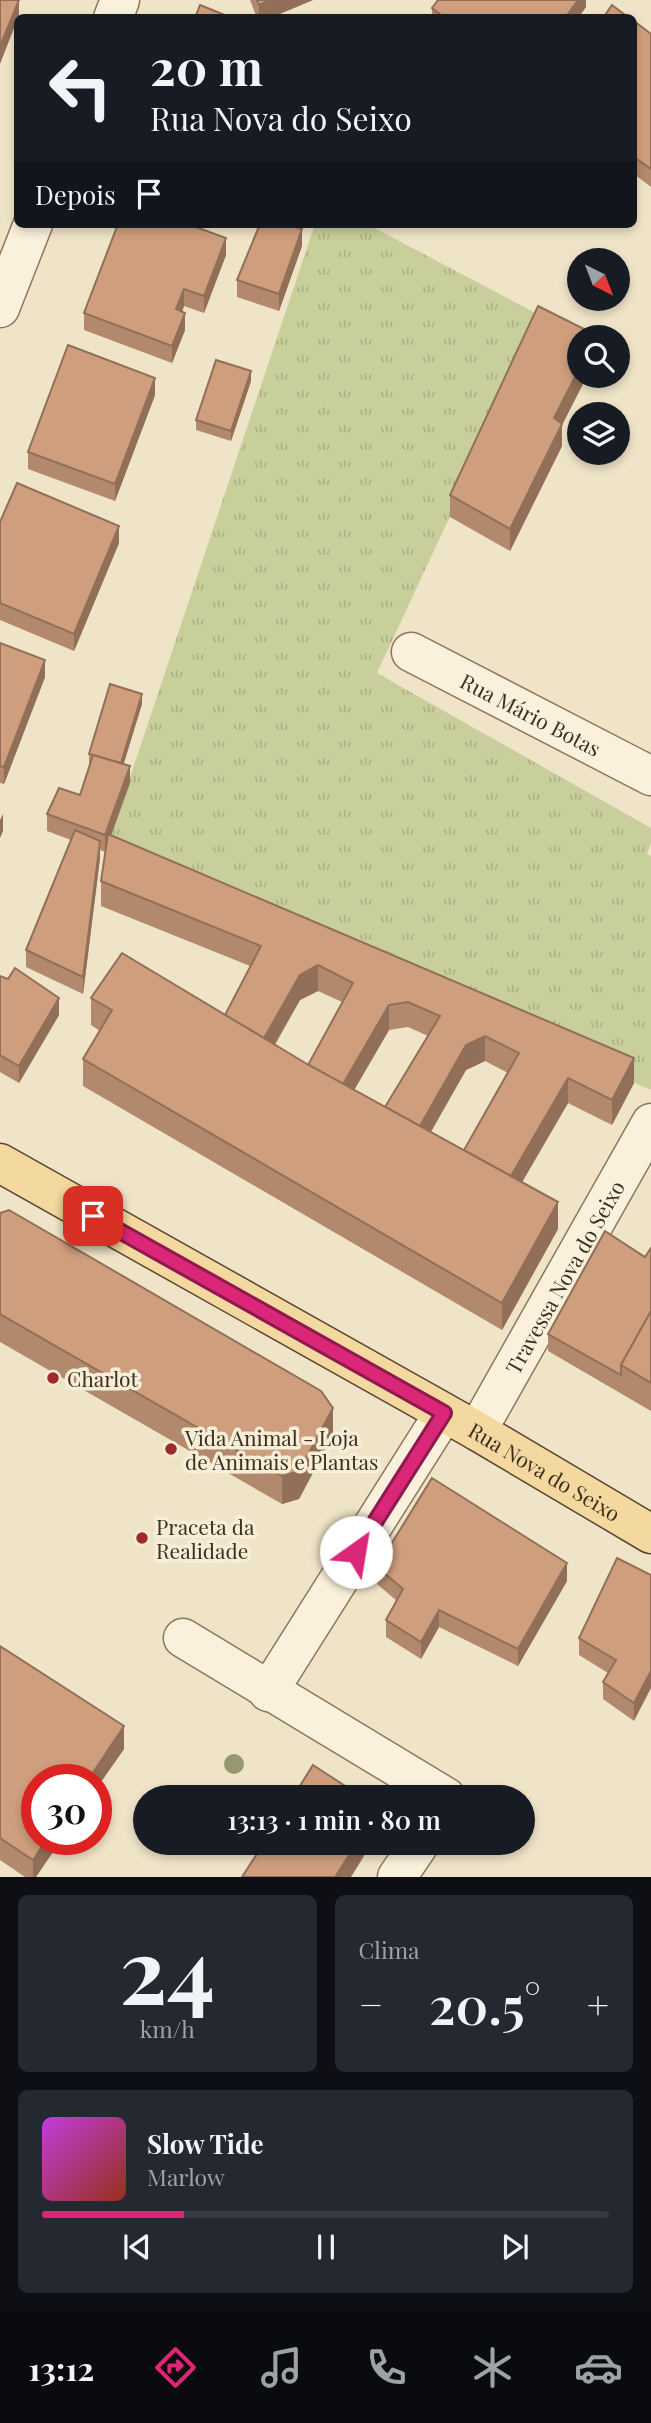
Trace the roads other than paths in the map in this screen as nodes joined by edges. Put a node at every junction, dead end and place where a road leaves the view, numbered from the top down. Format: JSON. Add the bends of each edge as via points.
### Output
{"nodes":[{"id":1,"x":31,"y":228,"type":"edge"},
{"id":2,"x":0,"y":308,"type":"edge"},
{"id":3,"x":411,"y":652,"type":"dead end"},
{"id":4,"x":651,"y":776,"type":"edge"},
{"id":5,"x":651,"y":1123,"type":"edge"},
{"id":6,"x":0,"y":1163,"type":"edge"},
{"id":7,"x":460,"y":1422,"type":"junction"},
{"id":8,"x":651,"y":1534,"type":"edge"},
{"id":9,"x":183,"y":1638,"type":"dead end"},
{"id":10,"x":268,"y":1692,"type":"junction"},
{"id":11,"x":426,"y":1785,"type":"edge"},
{"id":12,"x":412,"y":1855,"type":"edge"},
{"id":13,"x":397,"y":1877,"type":"edge"}],
"edges":[{"from":1,"to":2,"type":"street"},
{"from":3,"to":4,"type":"street","name":"Rua Mário Botas"},
{"from":5,"to":7,"type":"street","name":"Travessa Nova do Seixo"},
{"from":6,"to":7,"type":"main road","name":"Rua Nova do Seixo"},
{"from":7,"to":8,"type":"main road","name":"Rua Nova do Seixo"},
{"from":7,"to":10,"type":"street","name":"Travessa Nova do Seixo"},
{"from":9,"to":10,"type":"street"},
{"from":10,"to":11,"type":"street"},
{"from":12,"to":13,"type":"street"}]}
